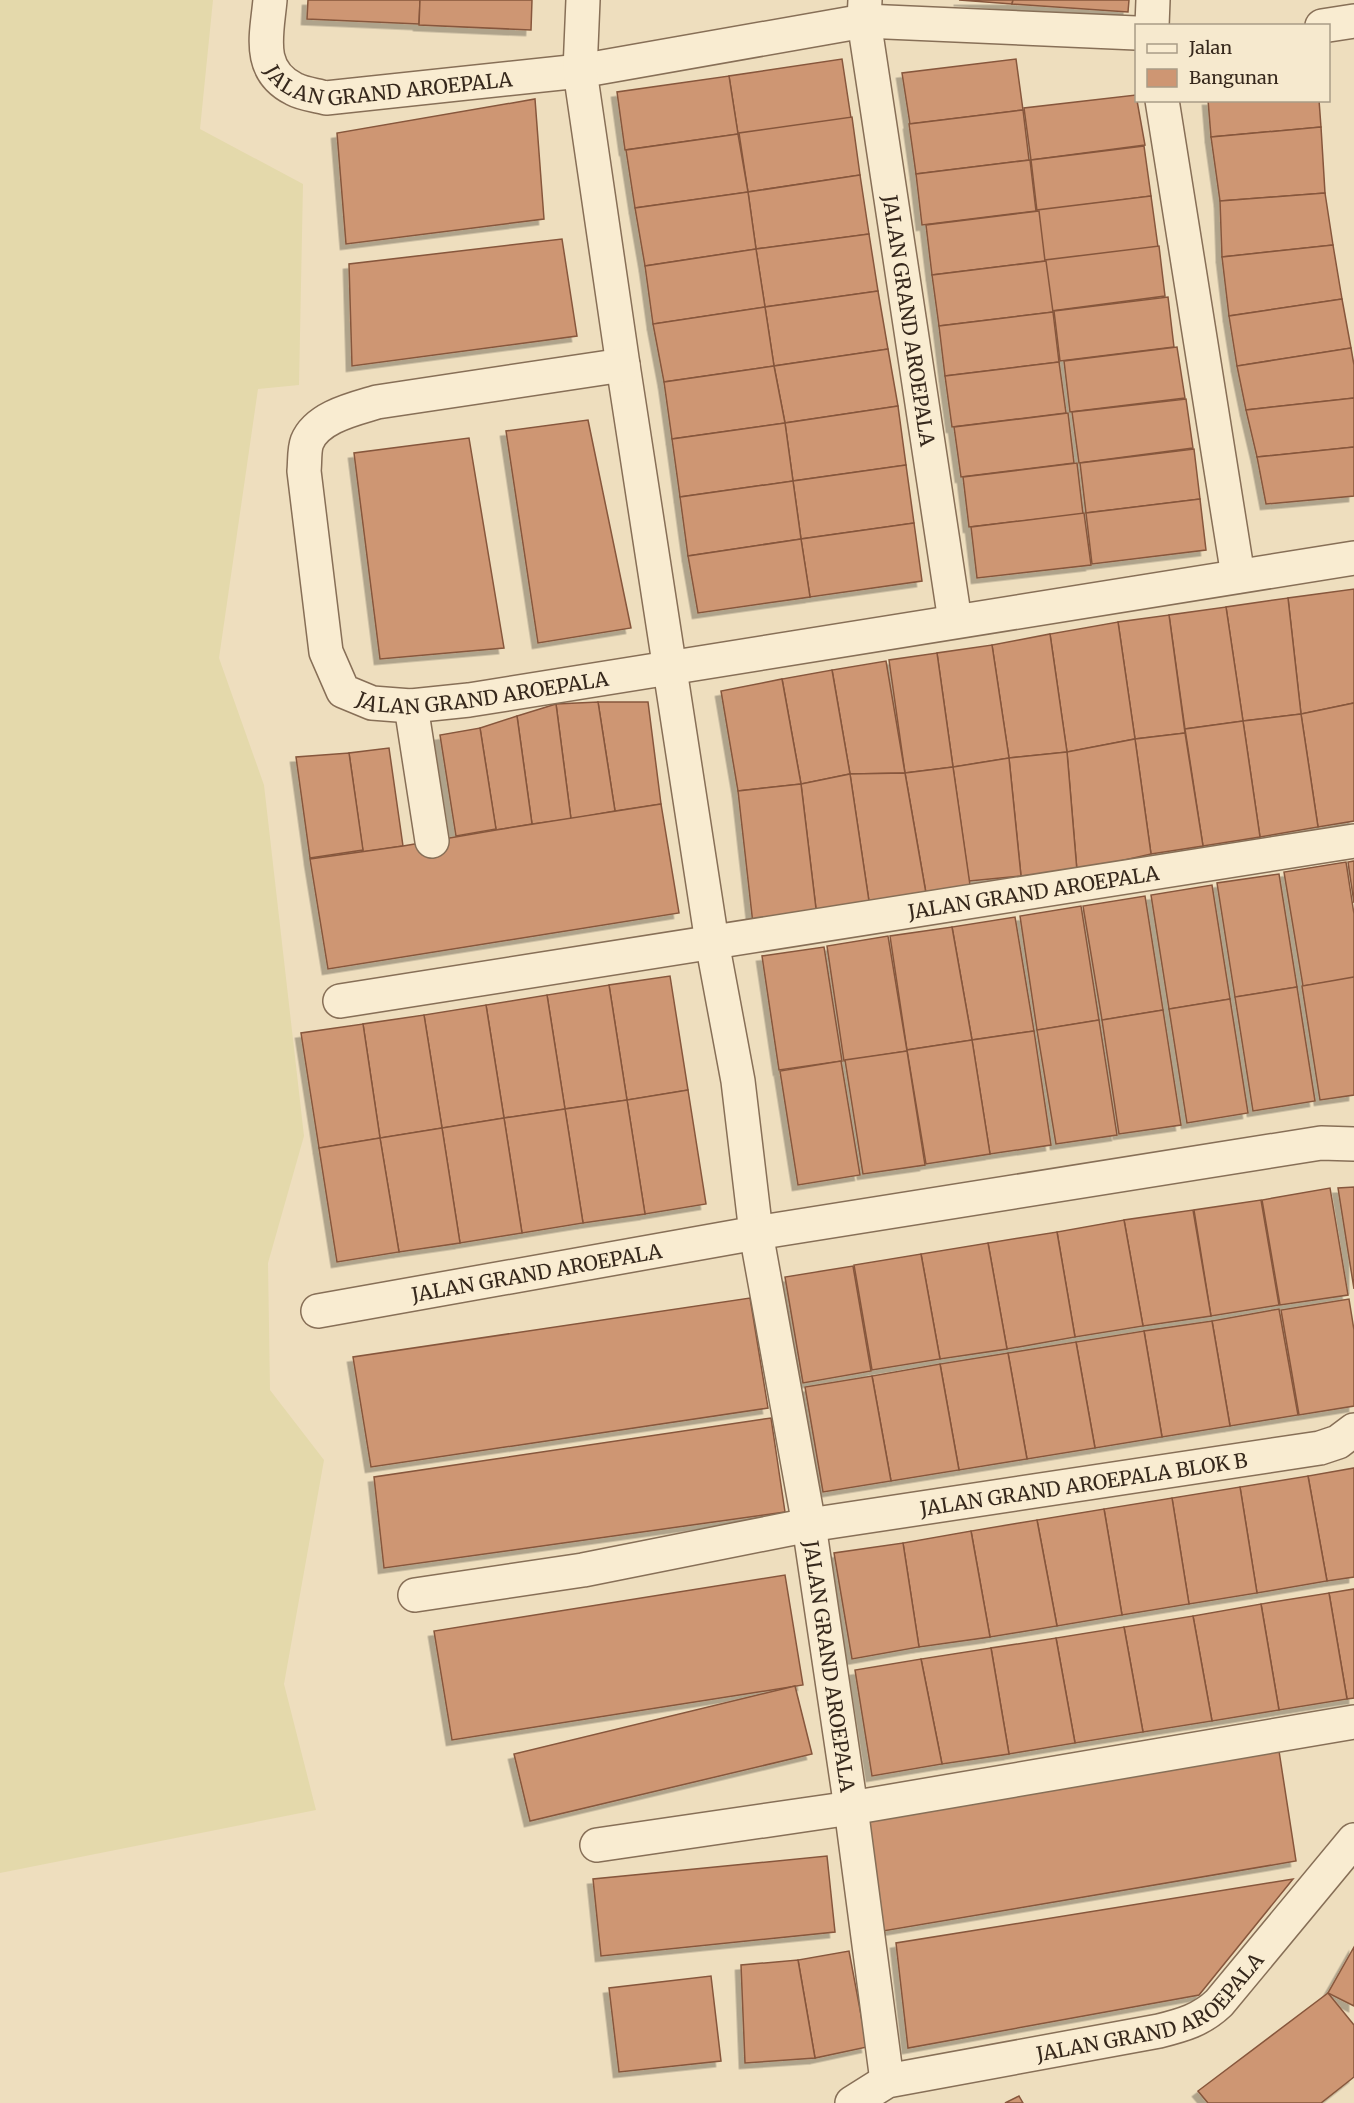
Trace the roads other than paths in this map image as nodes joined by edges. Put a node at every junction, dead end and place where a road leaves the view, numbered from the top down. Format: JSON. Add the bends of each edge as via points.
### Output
{"nodes":[{"id":1,"x":270,"y":0,"type":"edge"},
{"id":2,"x":583,"y":0,"type":"edge"},
{"id":3,"x":1153,"y":0,"type":"edge"},
{"id":4,"x":864,"y":10,"type":"edge"},
{"id":5,"x":1354,"y":21,"type":"edge"},
{"id":6,"x":1152,"y":24,"type":"edge"},
{"id":7,"x":1330,"y":25,"type":"edge"},
{"id":8,"x":1135,"y":33,"type":"edge"},
{"id":9,"x":580,"y":71,"type":"junction"},
{"id":10,"x":1162,"y":102,"type":"edge"},
{"id":11,"x":623,"y":365,"type":"junction"},
{"id":12,"x":1354,"y":558,"type":"edge"},
{"id":13,"x":1238,"y":576,"type":"junction"},
{"id":14,"x":955,"y":621,"type":"junction"},
{"id":15,"x":668,"y":669,"type":"junction"},
{"id":16,"x":411,"y":706,"type":"junction"},
{"id":17,"x":432,"y":841,"type":"dead end"},
{"id":18,"x":1354,"y":841,"type":"edge"},
{"id":19,"x":712,"y":942,"type":"junction"},
{"id":20,"x":340,"y":1001,"type":"dead end"},
{"id":21,"x":1354,"y":1144,"type":"edge"},
{"id":22,"x":756,"y":1233,"type":"junction"},
{"id":23,"x":318,"y":1311,"type":"dead end"},
{"id":24,"x":1354,"y":1430,"type":"edge"},
{"id":25,"x":809,"y":1525,"type":"junction"},
{"id":26,"x":415,"y":1595,"type":"dead end"},
{"id":27,"x":1354,"y":1722,"type":"edge"},
{"id":28,"x":851,"y":1808,"type":"junction"},
{"id":29,"x":1354,"y":1840,"type":"edge"},
{"id":30,"x":597,"y":1845,"type":"dead end"},
{"id":31,"x":887,"y":2081,"type":"junction"},
{"id":32,"x":852,"y":2103,"type":"edge"}],
"edges":[{"from":1,"to":9,"type":"street","name":"JALAN GRAND AROEPALA","via":[[266,56],[274,74],[294,89],[326,98]]},
{"from":2,"to":9,"type":"street","name":"JALAN GRAND AROEPALA"},
{"from":3,"to":6,"type":"street"},
{"from":4,"to":8,"type":"street","name":"JALAN GRAND AROEPALA"},
{"from":4,"to":9,"type":"street","name":"JALAN GRAND AROEPALA"},
{"from":4,"to":14,"type":"street","name":"JALAN GRAND AROEPALA"},
{"from":5,"to":7,"type":"street"},
{"from":9,"to":11,"type":"street","name":"JALAN GRAND AROEPALA"},
{"from":10,"to":13,"type":"street"},
{"from":11,"to":15,"type":"street","name":"JALAN GRAND AROEPALA"},
{"from":11,"to":16,"type":"street","name":"JALAN GRAND AROEPALA","via":[[376,402],[322,423],[307,442],[304,471],[326,651],[343,691],[372,703]]},
{"from":12,"to":13,"type":"street","name":"JALAN GRAND AROEPALA"},
{"from":13,"to":14,"type":"street","name":"JALAN GRAND AROEPALA"},
{"from":14,"to":15,"type":"street","name":"JALAN GRAND AROEPALA"},
{"from":15,"to":16,"type":"street","name":"JALAN GRAND AROEPALA"},
{"from":15,"to":19,"type":"street","name":"JALAN GRAND AROEPALA"},
{"from":16,"to":17,"type":"street"},
{"from":18,"to":19,"type":"street","name":"JALAN GRAND AROEPALA"},
{"from":19,"to":20,"type":"street","name":"JALAN GRAND AROEPALA"},
{"from":19,"to":22,"type":"street","name":"JALAN GRAND AROEPALA","via":[[738,1081]]},
{"from":21,"to":22,"type":"street","name":"JALAN GRAND AROEPALA","via":[[1321,1143]]},
{"from":22,"to":23,"type":"street","name":"JALAN GRAND AROEPALA"},
{"from":22,"to":25,"type":"street","name":"JALAN GRAND AROEPALA"},
{"from":24,"to":25,"type":"street","name":"JALAN GRAND AROEPALA BLOK B","via":[[1338,1442],[1320,1448]]},
{"from":25,"to":26,"type":"street","name":"JALAN GRAND AROEPALA","via":[[583,1570]]},
{"from":25,"to":28,"type":"street","name":"JALAN GRAND AROEPALA"},
{"from":27,"to":28,"type":"street","name":"JALAN GRAND AROEPALA"},
{"from":28,"to":30,"type":"street","name":"JALAN GRAND AROEPALA"},
{"from":28,"to":31,"type":"street","name":"JALAN GRAND AROEPALA"},
{"from":29,"to":31,"type":"street","name":"JALAN GRAND AROEPALA","via":[[1220,2003],[1198,2019],[1159,2031]]},
{"from":31,"to":32,"type":"street","name":"JALAN GRAND AROEPALA"}]}
